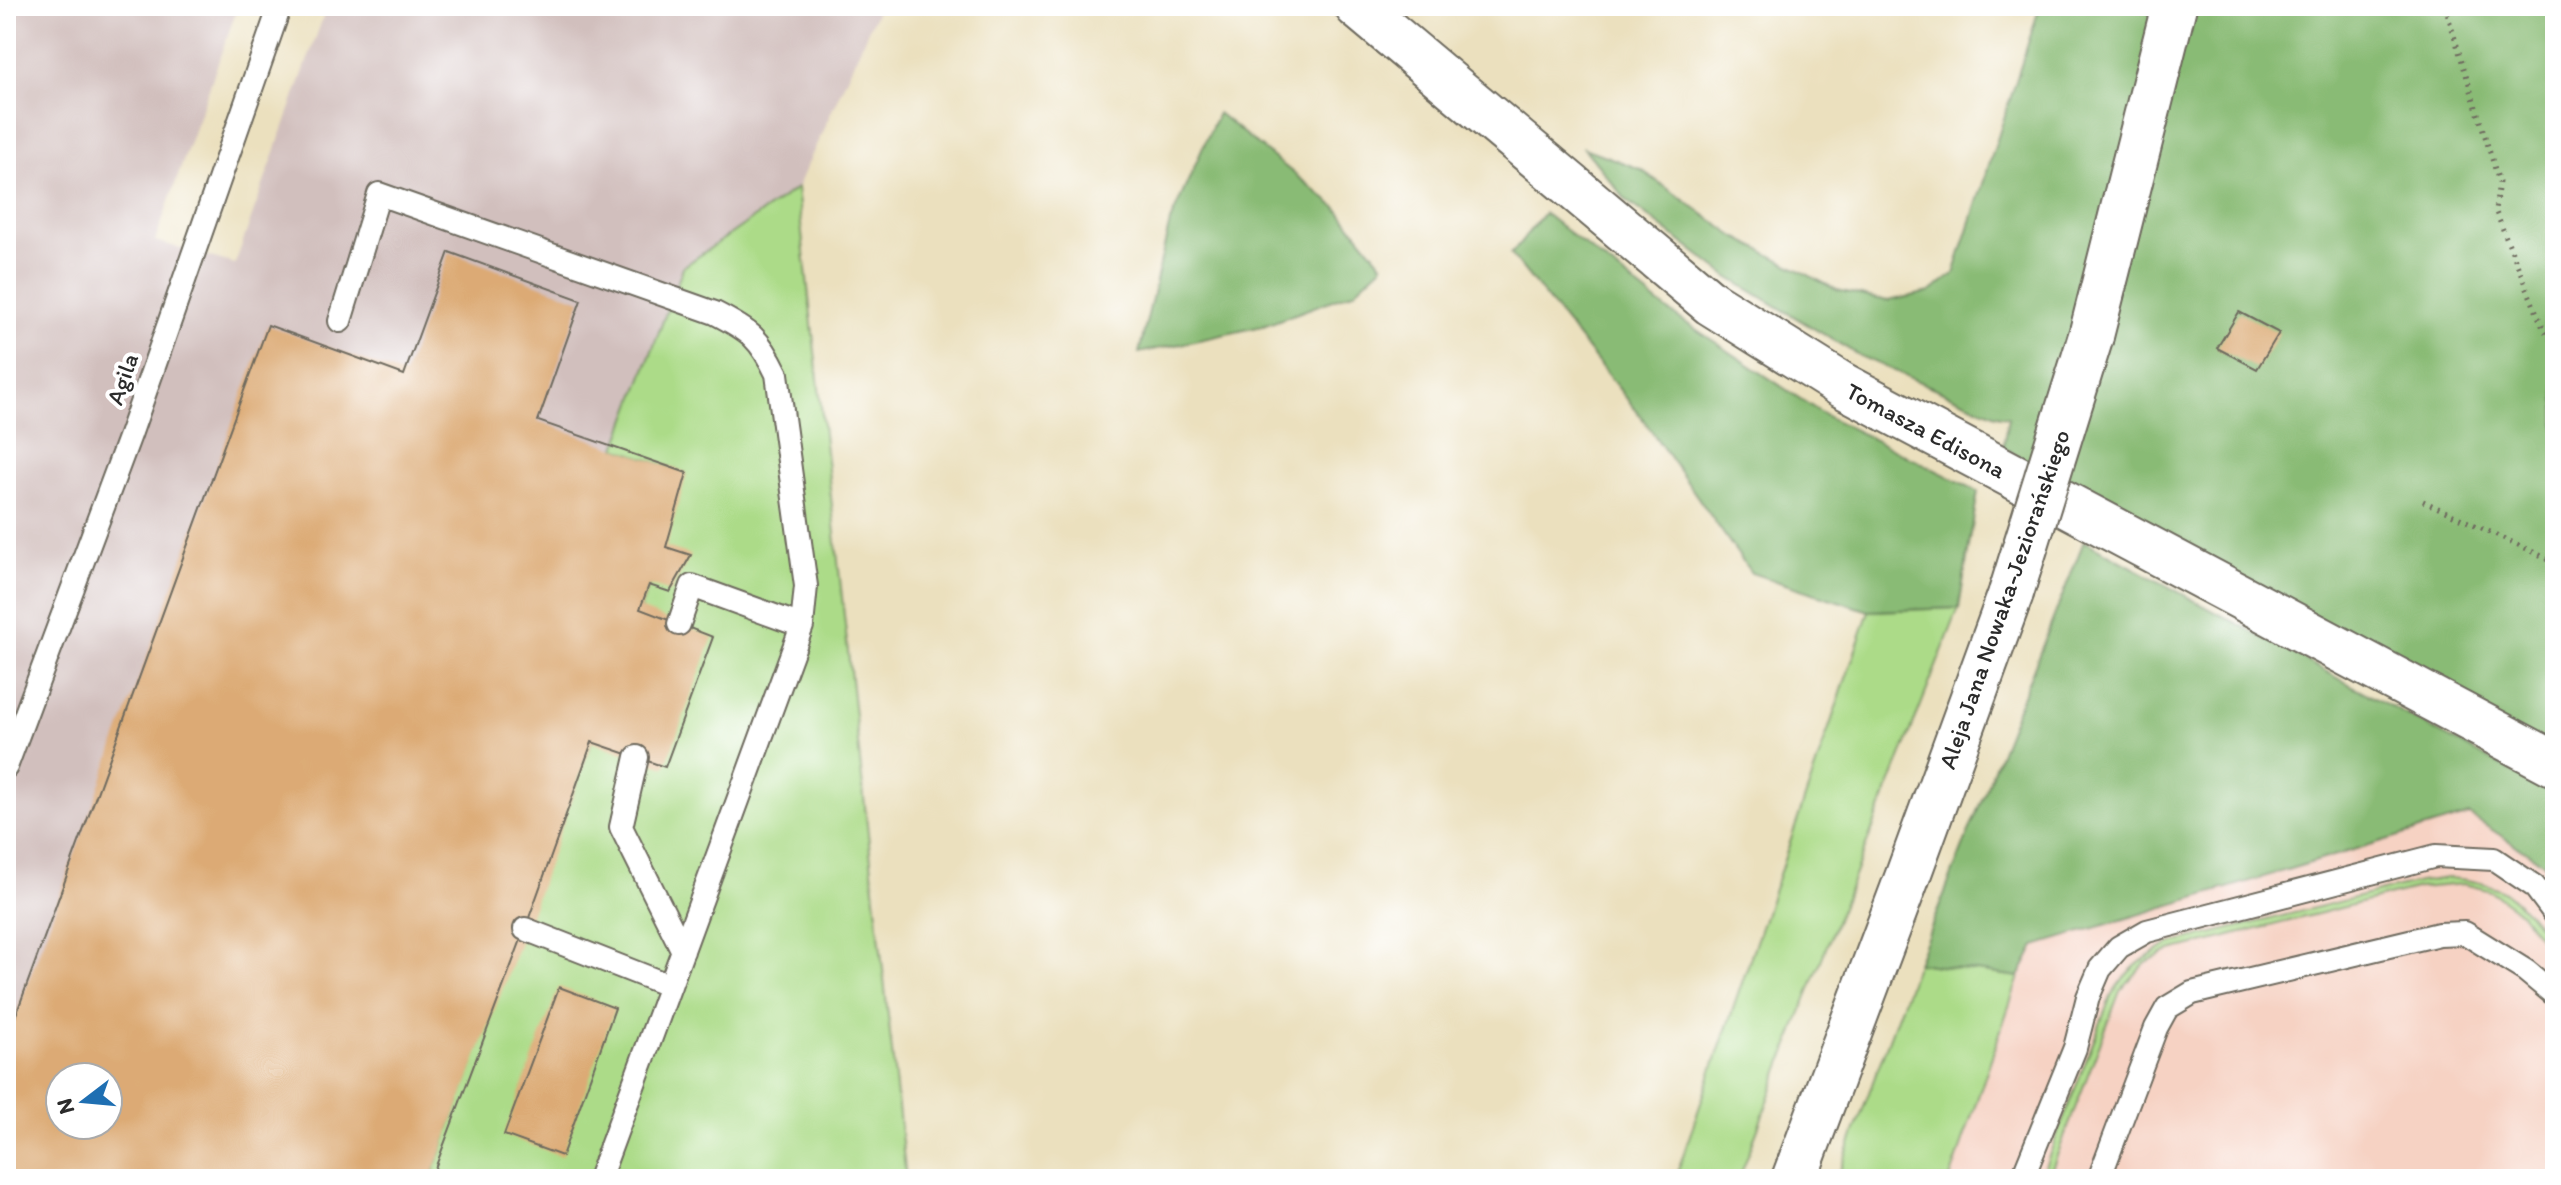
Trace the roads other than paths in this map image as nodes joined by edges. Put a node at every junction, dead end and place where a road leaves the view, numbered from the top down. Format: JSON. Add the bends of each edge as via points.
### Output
{"nodes":[{"id":1,"x":280,"y":6,"type":"edge"},
{"id":2,"x":1357,"y":6,"type":"edge"},
{"id":3,"x":2174,"y":6,"type":"edge"},
{"id":4,"x":340,"y":321,"type":"dead end"},
{"id":5,"x":679,"y":624,"type":"dead end"},
{"id":6,"x":802,"y":626,"type":"junction"},
{"id":7,"x":15,"y":715,"type":"edge"},
{"id":8,"x":637,"y":757,"type":"dead end"},
{"id":9,"x":2555,"y":764,"type":"edge"},
{"id":10,"x":6,"y":767,"type":"edge"},
{"id":11,"x":2555,"y":914,"type":"edge"},
{"id":12,"x":525,"y":929,"type":"dead end"},
{"id":13,"x":683,"y":951,"type":"junction"},
{"id":14,"x":670,"y":986,"type":"junction"},
{"id":15,"x":2555,"y":995,"type":"edge"},
{"id":16,"x":599,"y":1179,"type":"edge"},
{"id":17,"x":1794,"y":1179,"type":"edge"},
{"id":18,"x":2022,"y":1179,"type":"edge"},
{"id":19,"x":2099,"y":1179,"type":"edge"}],
"edges":[{"from":1,"to":7,"type":"lane","name":"Agila","via":[[130,435]]},
{"from":2,"to":9,"type":"street","name":"Tomasza Edisona","via":[[1711,303],[1842,385]]},
{"from":3,"to":17,"type":"street","name":"Aleja Jana Nowaka-Jeziorańskiego","bridge":true,"via":[[2091,336],[2011,593]]},
{"from":4,"to":6,"type":"lane","via":[[379,194],[715,313],[744,328],[764,347],[777,374],[806,586]]},
{"from":5,"to":6,"type":"lane","via":[[692,586]]},
{"from":6,"to":13,"type":"lane"},
{"from":7,"to":10,"type":"lane","name":"Agila"},
{"from":8,"to":13,"type":"lane","via":[[621,827]]},
{"from":11,"to":18,"type":"lane","via":[[2534,886],[2494,859],[2436,856],[2147,931],[2119,947],[2100,969],[2075,1048]]},
{"from":12,"to":14,"type":"lane"},
{"from":13,"to":14,"type":"lane"},
{"from":14,"to":16,"type":"lane"},
{"from":15,"to":19,"type":"lane","via":[[2465,933],[2439,934],[2192,993],[2167,1008],[2156,1028]]}]}
